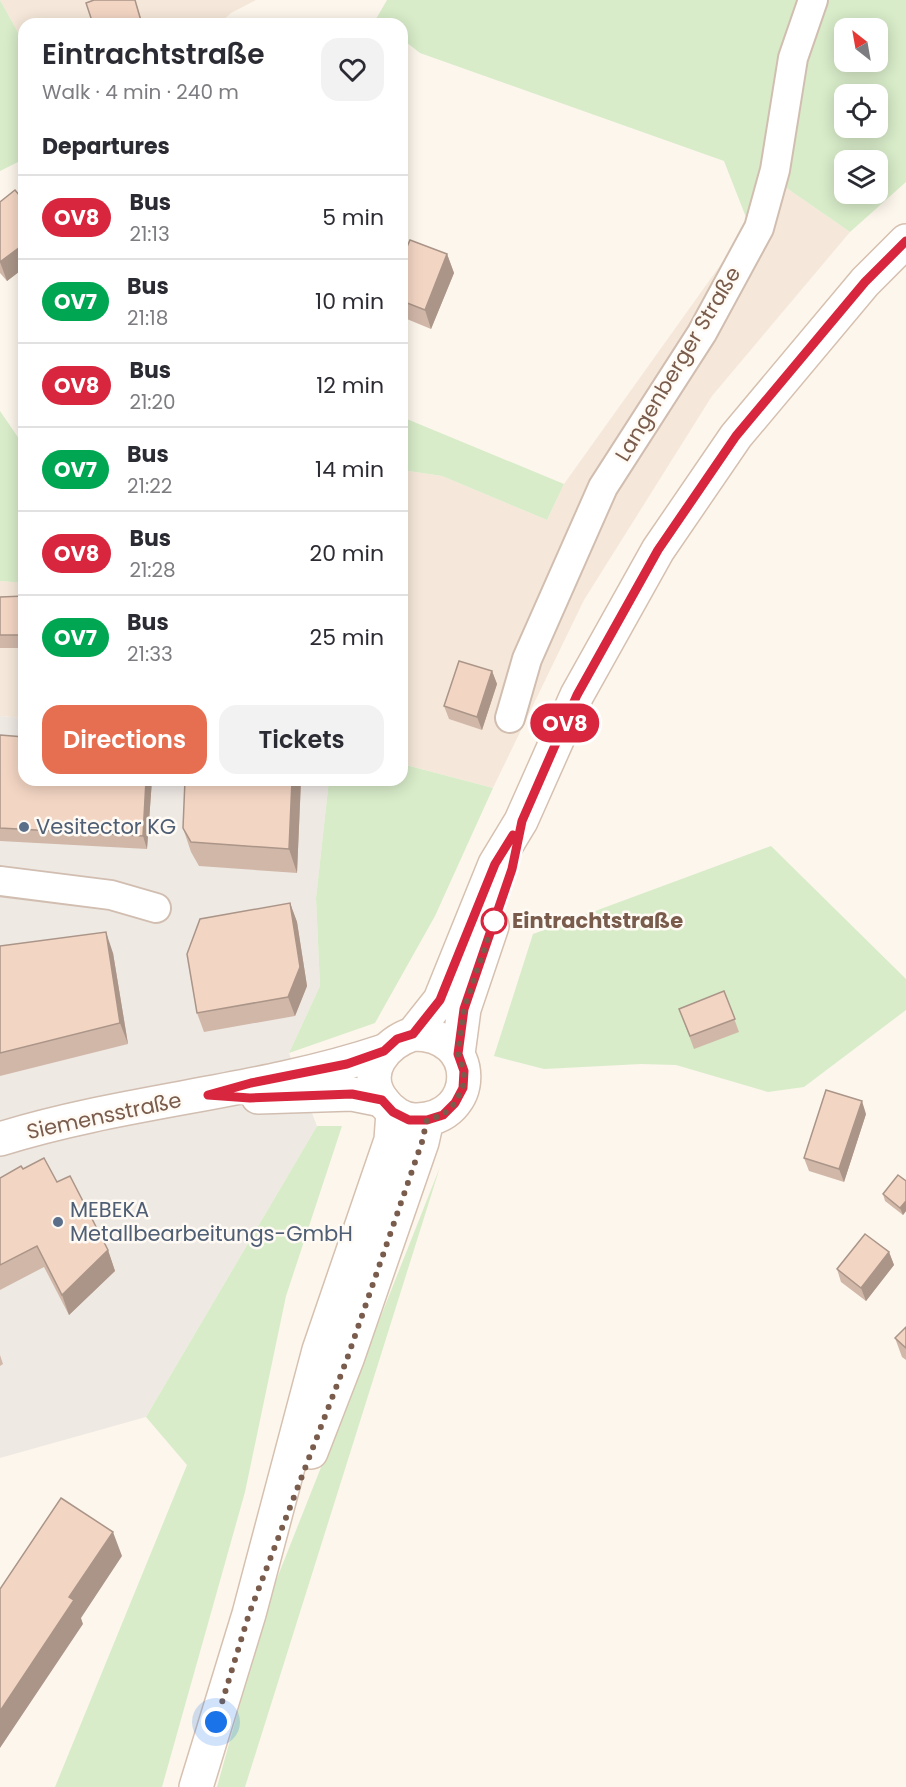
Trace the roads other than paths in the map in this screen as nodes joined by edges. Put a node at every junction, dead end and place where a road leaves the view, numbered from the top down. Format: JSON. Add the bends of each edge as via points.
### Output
{"nodes":[{"id":1,"x":813,"y":0,"type":"edge"},
{"id":2,"x":906,"y":241,"type":"edge"},
{"id":3,"x":510,"y":718,"type":"dead end"},
{"id":4,"x":522,"y":821,"type":"junction"},
{"id":5,"x":0,"y":881,"type":"edge"},
{"id":6,"x":156,"y":908,"type":"dead end"},
{"id":7,"x":413,"y":1034,"type":"junction"},
{"id":8,"x":384,"y":1051,"type":"junction"},
{"id":9,"x":458,"y":1054,"type":"junction"},
{"id":10,"x":208,"y":1095,"type":"junction"},
{"id":11,"x":387,"y":1106,"type":"junction"},
{"id":12,"x":427,"y":1120,"type":"junction"},
{"id":13,"x":0,"y":1139,"type":"edge"},
{"id":14,"x":249,"y":1614,"type":"junction"},
{"id":15,"x":196,"y":1787,"type":"edge"}],
"edges":[{"from":1,"to":3,"type":"street","name":"Langenberger Straße","via":[[793,58],[774,170],[759,228],[702,333],[603,487],[527,659]]},
{"from":2,"to":4,"type":"main road","via":[[865,282],[736,436],[658,550],[577,695]]},
{"from":4,"to":7,"type":"main road","via":[[495,864],[440,1000]]},
{"from":4,"to":9,"type":"main road","via":[[512,869],[464,1009]]},
{"from":5,"to":6,"type":"street","via":[[111,896]]},
{"from":7,"to":8,"type":"main road","via":[[397,1039]]},
{"from":7,"to":9,"type":"main road","via":[[431,1034]]},
{"from":8,"to":10,"type":"main road","name":"Siemensstraße","via":[[347,1064]]},
{"from":8,"to":11,"type":"main road","via":[[376,1066],[374,1084]]},
{"from":9,"to":12,"type":"main road","via":[[464,1071],[463,1088],[443,1115]]},
{"from":10,"to":11,"type":"main road","name":"Siemensstraße","via":[[250,1098],[352,1094]]},
{"from":10,"to":13,"type":"main road","name":"Siemensstraße","via":[[55,1123]]},
{"from":11,"to":12,"type":"main road","via":[[409,1120]]},
{"from":11,"to":14,"type":"main road","via":[[391,1140],[319,1350]]},
{"from":12,"to":14,"type":"main road","via":[[347,1359]]},
{"from":14,"to":15,"type":"main road"}]}
